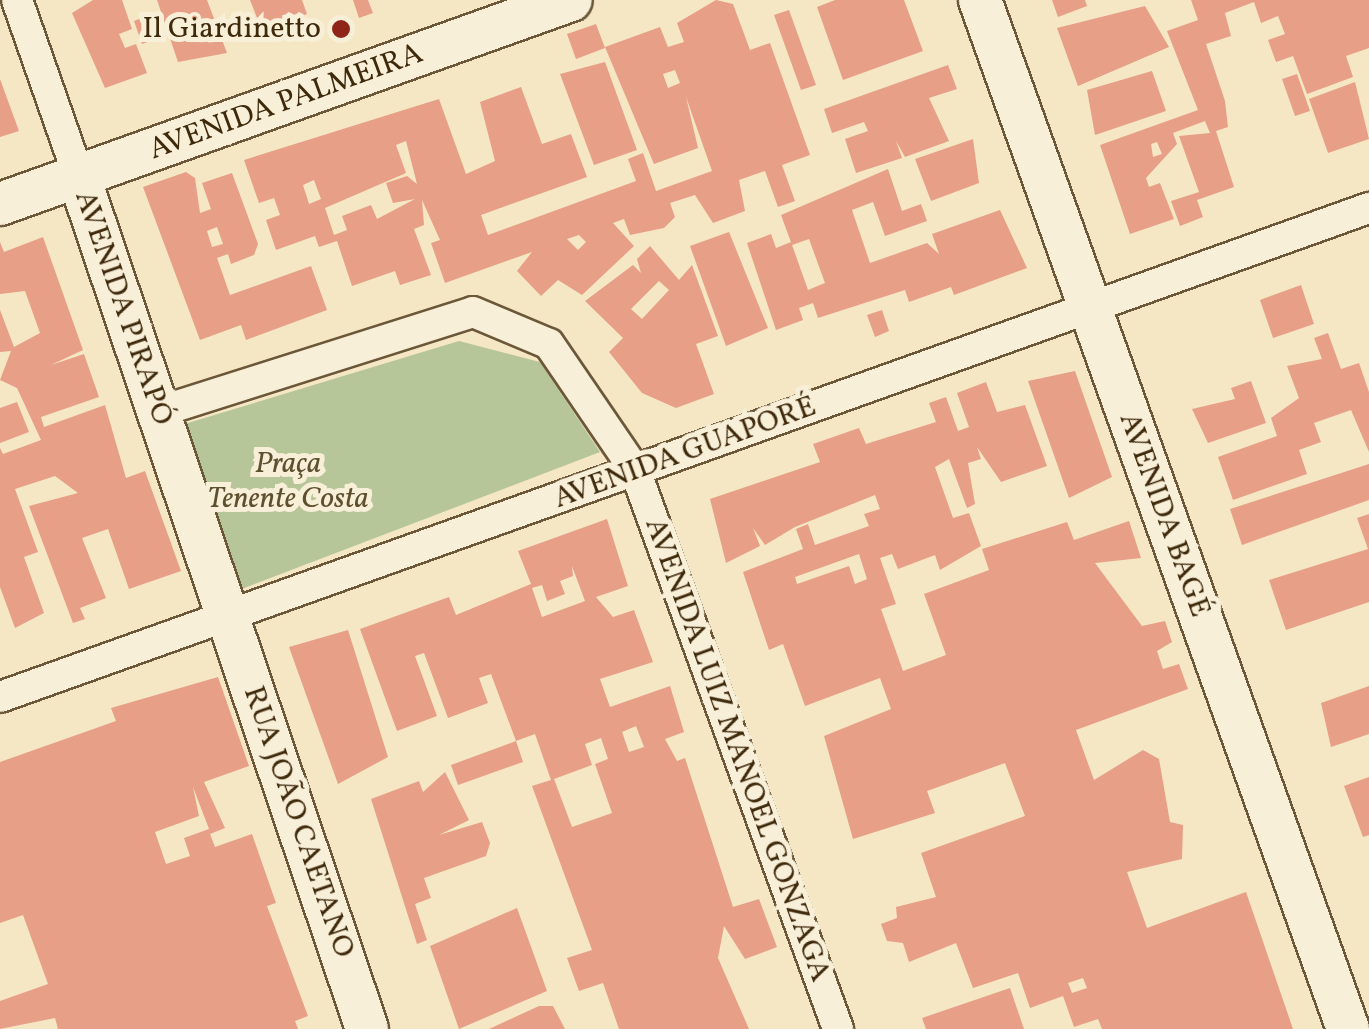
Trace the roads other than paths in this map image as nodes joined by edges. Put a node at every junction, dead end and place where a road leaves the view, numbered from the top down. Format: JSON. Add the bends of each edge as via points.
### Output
{"nodes":[{"id":1,"x":17,"y":0,"type":"edge"},
{"id":2,"x":572,"y":0,"type":"edge"},
{"id":3,"x":980,"y":0,"type":"edge"},
{"id":4,"x":79,"y":176,"type":"junction"},
{"id":5,"x":0,"y":204,"type":"edge"},
{"id":6,"x":1369,"y":208,"type":"edge"},
{"id":7,"x":1090,"y":308,"type":"junction"},
{"id":8,"x":158,"y":412,"type":"junction"},
{"id":9,"x":635,"y":470,"type":"junction"},
{"id":10,"x":228,"y":616,"type":"junction"},
{"id":11,"x":0,"y":697,"type":"edge"},
{"id":12,"x":367,"y":1029,"type":"edge"},
{"id":13,"x":838,"y":1029,"type":"edge"},
{"id":14,"x":1348,"y":1029,"type":"edge"}],
"edges":[{"from":1,"to":4,"type":"street","name":"AVENIDA PIRAPÓ"},
{"from":2,"to":4,"type":"street","name":"AVENIDA PALMEIRA"},
{"from":3,"to":7,"type":"street","name":"AVENIDA BAGÉ"},
{"from":4,"to":5,"type":"street","name":"AVENIDA PALMEIRA"},
{"from":4,"to":8,"type":"street","name":"AVENIDA PIRAPÓ"},
{"from":6,"to":7,"type":"street","name":"AVENIDA GUAPORÉ"},
{"from":7,"to":9,"type":"street","name":"AVENIDA GUAPORÉ"},
{"from":7,"to":14,"type":"street","name":"AVENIDA BAGÉ"},
{"from":8,"to":9,"type":"street","name":"AVENIDA LUIZ MANOEL GONZAGA","via":[[473,312],[549,344]]},
{"from":8,"to":10,"type":"street","name":"AVENIDA PIRAPÓ"},
{"from":9,"to":10,"type":"street","name":"AVENIDA GUAPORÉ"},
{"from":9,"to":13,"type":"street","name":"AVENIDA LUIZ MANOEL GONZAGA"},
{"from":10,"to":11,"type":"street","name":"AVENIDA GUAPORÉ"},
{"from":10,"to":12,"type":"street","name":"RUA JOÃO CAETANO"}]}
